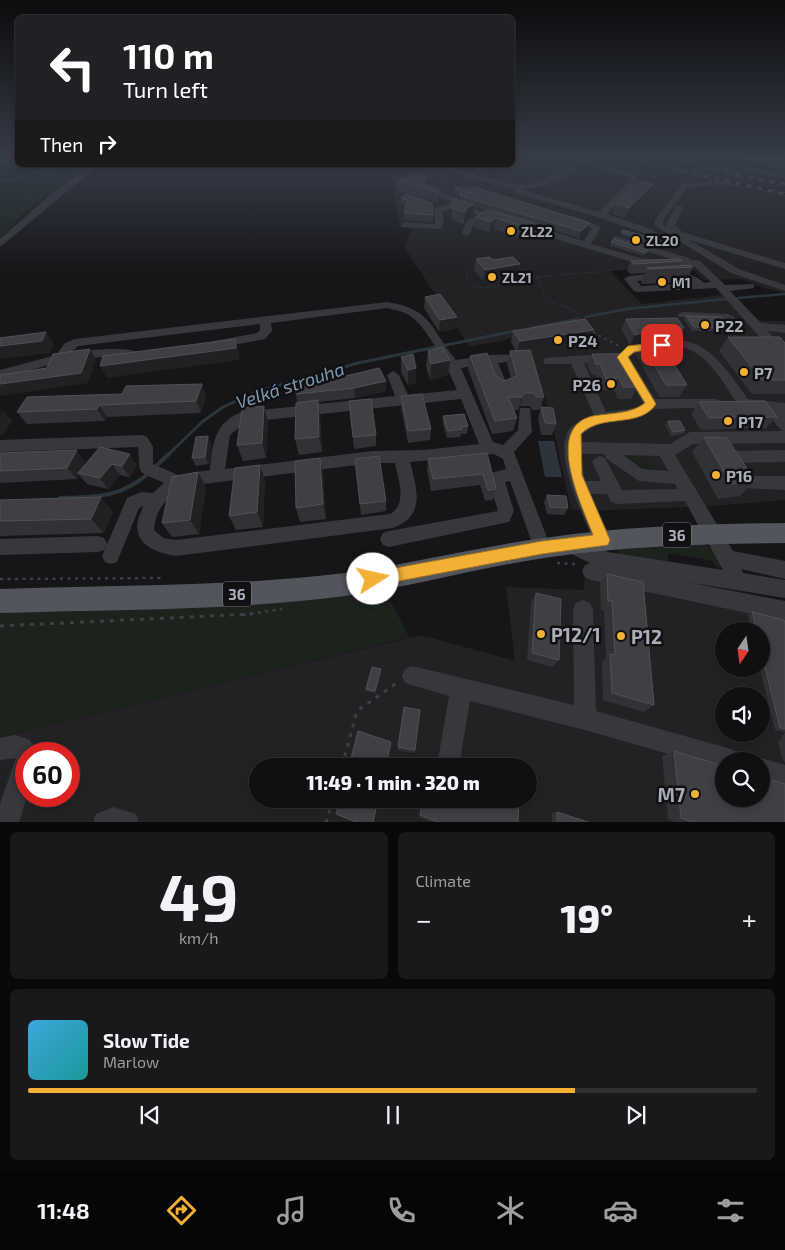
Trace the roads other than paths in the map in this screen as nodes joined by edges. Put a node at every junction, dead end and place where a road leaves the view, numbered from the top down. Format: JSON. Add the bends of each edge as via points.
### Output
{"nodes":[{"id":1,"x":54,"y":195,"type":"edge"},
{"id":2,"x":443,"y":195,"type":"edge"},
{"id":3,"x":491,"y":195,"type":"edge"},
{"id":4,"x":533,"y":195,"type":"edge"},
{"id":5,"x":619,"y":195,"type":"edge"},
{"id":6,"x":678,"y":195,"type":"edge"},
{"id":7,"x":502,"y":199,"type":"edge"},
{"id":8,"x":453,"y":205,"type":"junction"},
{"id":9,"x":679,"y":208,"type":"dead end"},
{"id":10,"x":486,"y":214,"type":"junction"},
{"id":11,"x":601,"y":215,"type":"junction"},
{"id":12,"x":566,"y":217,"type":"edge"},
{"id":13,"x":406,"y":221,"type":"dead end"},
{"id":14,"x":472,"y":221,"type":"junction"},
{"id":15,"x":466,"y":233,"type":"dead end"},
{"id":16,"x":476,"y":233,"type":"dead end"},
{"id":17,"x":616,"y":239,"type":"edge"},
{"id":18,"x":0,"y":244,"type":"edge"},
{"id":19,"x":586,"y":244,"type":"junction"},
{"id":20,"x":696,"y":262,"type":"junction"},
{"id":21,"x":785,"y":266,"type":"edge"},
{"id":22,"x":702,"y":286,"type":"junction"},
{"id":23,"x":720,"y":286,"type":"junction"},
{"id":24,"x":750,"y":286,"type":"dead end"},
{"id":25,"x":785,"y":288,"type":"edge"},
{"id":26,"x":683,"y":315,"type":"dead end"},
{"id":27,"x":265,"y":320,"type":"junction"},
{"id":28,"x":757,"y":325,"type":"junction"},
{"id":29,"x":785,"y":329,"type":"edge"},
{"id":30,"x":204,"y":345,"type":"edge"},
{"id":31,"x":147,"y":353,"type":"edge"},
{"id":32,"x":625,"y":354,"type":"junction"},
{"id":33,"x":63,"y":356,"type":"junction"},
{"id":34,"x":519,"y":357,"type":"edge"},
{"id":35,"x":785,"y":358,"type":"edge"},
{"id":36,"x":490,"y":360,"type":"junction"},
{"id":37,"x":576,"y":360,"type":"junction"},
{"id":38,"x":549,"y":361,"type":"dead end"},
{"id":39,"x":453,"y":366,"type":"junction"},
{"id":40,"x":0,"y":374,"type":"edge"},
{"id":41,"x":393,"y":376,"type":"dead end"},
{"id":42,"x":501,"y":387,"type":"edge"},
{"id":43,"x":466,"y":394,"type":"junction"},
{"id":44,"x":403,"y":400,"type":"junction"},
{"id":45,"x":744,"y":403,"type":"junction"},
{"id":46,"x":651,"y":404,"type":"junction"},
{"id":47,"x":780,"y":407,"type":"edge"},
{"id":48,"x":525,"y":412,"type":"dead end"},
{"id":49,"x":602,"y":418,"type":"junction"},
{"id":50,"x":785,"y":428,"type":"edge"},
{"id":51,"x":785,"y":437,"type":"edge"},
{"id":52,"x":714,"y":438,"type":"junction"},
{"id":53,"x":1,"y":448,"type":"edge"},
{"id":54,"x":488,"y":448,"type":"junction"},
{"id":55,"x":574,"y":448,"type":"junction"},
{"id":56,"x":665,"y":450,"type":"junction"},
{"id":57,"x":505,"y":452,"type":"junction"},
{"id":58,"x":604,"y":455,"type":"junction"},
{"id":59,"x":785,"y":456,"type":"edge"},
{"id":60,"x":401,"y":457,"type":"junction"},
{"id":61,"x":727,"y":457,"type":"junction"},
{"id":62,"x":515,"y":474,"type":"junction"},
{"id":63,"x":217,"y":475,"type":"junction"},
{"id":64,"x":680,"y":478,"type":"junction"},
{"id":65,"x":177,"y":482,"type":"junction"},
{"id":66,"x":610,"y":483,"type":"junction"},
{"id":67,"x":785,"y":483,"type":"edge"},
{"id":68,"x":579,"y":485,"type":"junction"},
{"id":69,"x":681,"y":496,"type":"dead end"},
{"id":70,"x":154,"y":500,"type":"junction"},
{"id":71,"x":785,"y":532,"type":"edge"},
{"id":72,"x":714,"y":534,"type":"junction"},
{"id":73,"x":389,"y":539,"type":"dead end"},
{"id":74,"x":603,"y":540,"type":"junction"},
{"id":75,"x":98,"y":544,"type":"dead end"},
{"id":76,"x":570,"y":544,"type":"junction"},
{"id":77,"x":0,"y":547,"type":"edge"},
{"id":78,"x":542,"y":548,"type":"junction"},
{"id":79,"x":112,"y":556,"type":"dead end"},
{"id":80,"x":728,"y":558,"type":"junction"},
{"id":81,"x":785,"y":570,"type":"edge"},
{"id":82,"x":591,"y":571,"type":"dead end"},
{"id":83,"x":736,"y":580,"type":"junction"},
{"id":84,"x":785,"y":589,"type":"edge"},
{"id":85,"x":0,"y":601,"type":"edge"},
{"id":86,"x":583,"y":610,"type":"dead end"},
{"id":87,"x":785,"y":611,"type":"edge"},
{"id":88,"x":412,"y":676,"type":"road end"},
{"id":89,"x":461,"y":688,"type":"junction"},
{"id":90,"x":585,"y":719,"type":"junction"},
{"id":91,"x":15,"y":747,"type":"edge"},
{"id":92,"x":0,"y":749,"type":"edge"},
{"id":93,"x":715,"y":756,"type":"edge"},
{"id":94,"x":450,"y":758,"type":"edge"},
{"id":95,"x":775,"y":774,"type":"edge"},
{"id":96,"x":15,"y":795,"type":"edge"},
{"id":97,"x":785,"y":807,"type":"edge"},
{"id":98,"x":6,"y":822,"type":"edge"},
{"id":99,"x":105,"y":822,"type":"edge"},
{"id":100,"x":127,"y":822,"type":"edge"}],
"edges":[{"from":1,"to":18,"type":"street"},
{"from":2,"to":8,"type":"street","via":[[455,200]]},
{"from":3,"to":7,"type":"street"},
{"from":4,"to":11,"type":"street"},
{"from":5,"to":11,"type":"street"},
{"from":6,"to":25,"type":"street","via":[[660,218],[659,226],[739,273]]},
{"from":8,"to":10,"type":"street"},
{"from":8,"to":13,"type":"street","via":[[437,207],[437,227]]},
{"from":9,"to":21,"type":"street","via":[[670,224],[679,234]]},
{"from":10,"to":14,"type":"street"},
{"from":10,"to":19,"type":"street"},
{"from":11,"to":20,"type":"street","via":[[658,236]]},
{"from":12,"to":19,"type":"street","via":[[597,227]]},
{"from":14,"to":15,"type":"street"},
{"from":14,"to":16,"type":"street","via":[[477,224]]},
{"from":17,"to":20,"type":"street"},
{"from":19,"to":20,"type":"street","via":[[639,261],[659,264]]},
{"from":20,"to":23,"type":"street"},
{"from":22,"to":22,"type":"street","via":[[638,289],[629,279],[684,275]]},
{"from":22,"to":23,"type":"street"},
{"from":23,"to":24,"type":"street"},
{"from":23,"to":28,"type":"street"},
{"from":26,"to":28,"type":"street","via":[[722,316],[736,326]]},
{"from":27,"to":30,"type":"street","via":[[266,331],[261,336]]},
{"from":27,"to":33,"type":"street","via":[[76,343],[69,346]]},
{"from":27,"to":39,"type":"street","via":[[392,305],[412,311],[432,332]]},
{"from":28,"to":29,"type":"street"},
{"from":28,"to":35,"type":"street"},
{"from":31,"to":33,"type":"street"},
{"from":32,"to":37,"type":"street"},
{"from":32,"to":45,"type":"street","via":[[675,343],[694,347],[713,362]]},
{"from":32,"to":46,"type":"street"},
{"from":33,"to":40,"type":"street"},
{"from":34,"to":36,"type":"street"},
{"from":36,"to":39,"type":"street"},
{"from":36,"to":42,"type":"street"},
{"from":37,"to":38,"type":"street"},
{"from":37,"to":49,"type":"street"},
{"from":39,"to":43,"type":"street"},
{"from":41,"to":44,"type":"street"},
{"from":43,"to":44,"type":"street"},
{"from":43,"to":54,"type":"street"},
{"from":44,"to":63,"type":"street","via":[[249,416],[237,420],[223,433],[218,444]]},
{"from":45,"to":46,"type":"street"},
{"from":45,"to":47,"type":"street"},
{"from":46,"to":49,"type":"street","via":[[640,412]]},
{"from":47,"to":50,"type":"street","via":[[779,418]]},
{"from":48,"to":57,"type":"street","via":[[526,432]]},
{"from":49,"to":55,"type":"street","via":[[578,429]]},
{"from":51,"to":52,"type":"street"},
{"from":52,"to":56,"type":"street","via":[[690,438],[676,450]]},
{"from":52,"to":61,"type":"street"},
{"from":53,"to":65,"type":"street","via":[[142,441],[146,444],[145,465]]},
{"from":54,"to":57,"type":"street"},
{"from":54,"to":60,"type":"street"},
{"from":55,"to":58,"type":"street"},
{"from":55,"to":68,"type":"street"},
{"from":56,"to":58,"type":"street"},
{"from":56,"to":64,"type":"street"},
{"from":57,"to":62,"type":"street"},
{"from":58,"to":64,"type":"street","via":[[612,455],[639,475]]},
{"from":58,"to":66,"type":"street"},
{"from":59,"to":61,"type":"street"},
{"from":60,"to":63,"type":"street","via":[[373,457]]},
{"from":60,"to":70,"type":"street","via":[[409,504],[402,516],[389,522],[172,548],[156,542],[147,531],[146,518]]},
{"from":61,"to":67,"type":"street","via":[[745,483]]},
{"from":62,"to":73,"type":"street","via":[[496,478],[506,511],[504,517]]},
{"from":62,"to":78,"type":"street"},
{"from":63,"to":65,"type":"street"},
{"from":64,"to":72,"type":"street"},
{"from":65,"to":70,"type":"street"},
{"from":66,"to":68,"type":"street"},
{"from":66,"to":69,"type":"street","via":[[616,496],[622,498]]},
{"from":68,"to":74,"type":"street"},
{"from":70,"to":79,"type":"street","via":[[141,498],[133,503]]},
{"from":71,"to":72,"type":"main road","number":"36"},
{"from":72,"to":74,"type":"main road","number":"36"},
{"from":72,"to":80,"type":"street"},
{"from":74,"to":76,"type":"main road","number":"36"},
{"from":75,"to":77,"type":"street"},
{"from":76,"to":78,"type":"main road","number":"36"},
{"from":76,"to":83,"type":"street","via":[[592,556],[608,560]]},
{"from":78,"to":85,"type":"main road","number":"36","via":[[308,589]]},
{"from":80,"to":81,"type":"street"},
{"from":80,"to":83,"type":"street"},
{"from":82,"to":87,"type":"street"},
{"from":83,"to":84,"type":"street"},
{"from":86,"to":90,"type":"street"},
{"from":88,"to":89,"type":"street"},
{"from":89,"to":90,"type":"street"},
{"from":89,"to":94,"type":"lane"},
{"from":90,"to":93,"type":"street"},
{"from":91,"to":92,"type":"street"},
{"from":95,"to":97,"type":"street"},
{"from":96,"to":98,"type":"street"},
{"from":99,"to":100,"type":"street","via":[[113,819]]}]}
